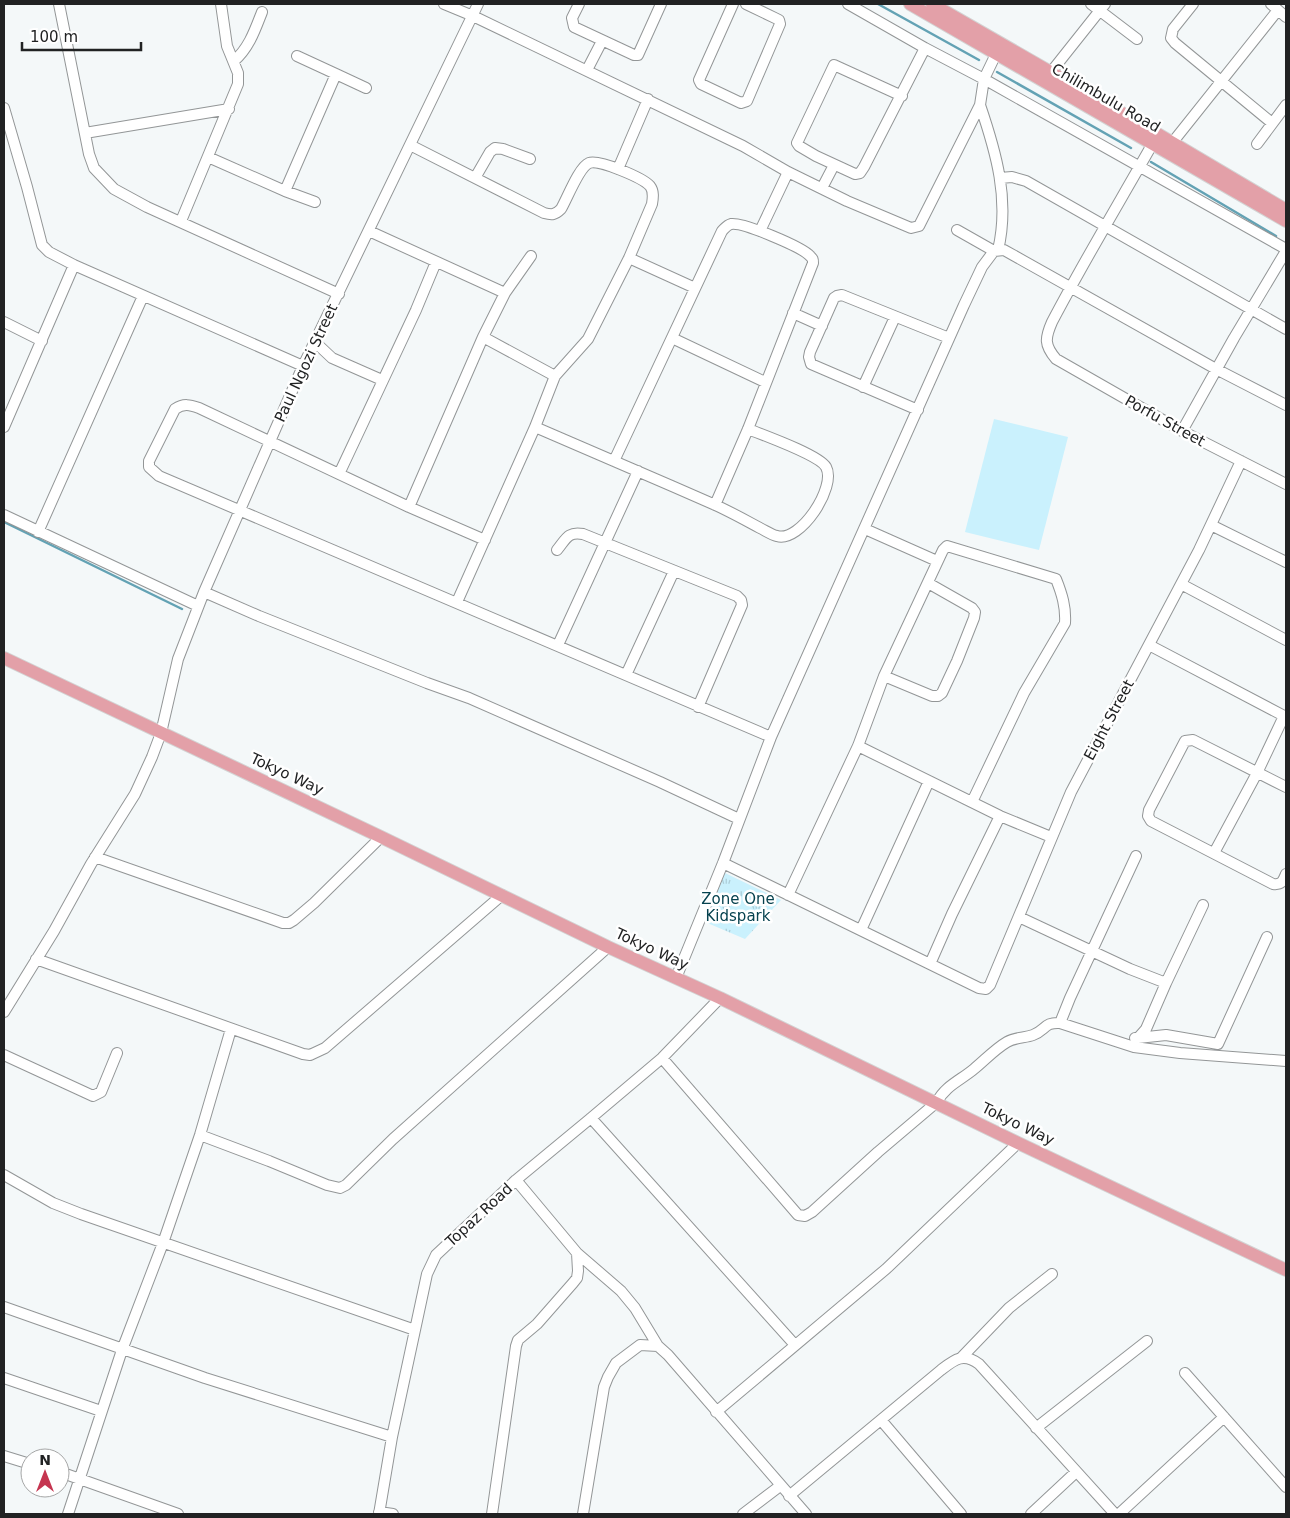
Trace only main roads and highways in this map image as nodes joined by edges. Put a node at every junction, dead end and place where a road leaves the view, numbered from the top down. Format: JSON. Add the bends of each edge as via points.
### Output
{"nodes":[{"id":1,"x":910,"y":4,"type":"edge"},
{"id":2,"x":932,"y":4,"type":"edge"},
{"id":3,"x":1286,"y":210,"type":"edge"},
{"id":4,"x":1286,"y":220,"type":"edge"},
{"id":5,"x":4,"y":658,"type":"edge"},
{"id":6,"x":1286,"y":1270,"type":"edge"}],
"edges":[{"from":1,"to":4,"type":"main road","name":"Chilimbulu Road"},
{"from":2,"to":3,"type":"main road","name":"Chilimbulu Road"},
{"from":5,"to":6,"type":"main road","name":"Tokyo Way"}]}
